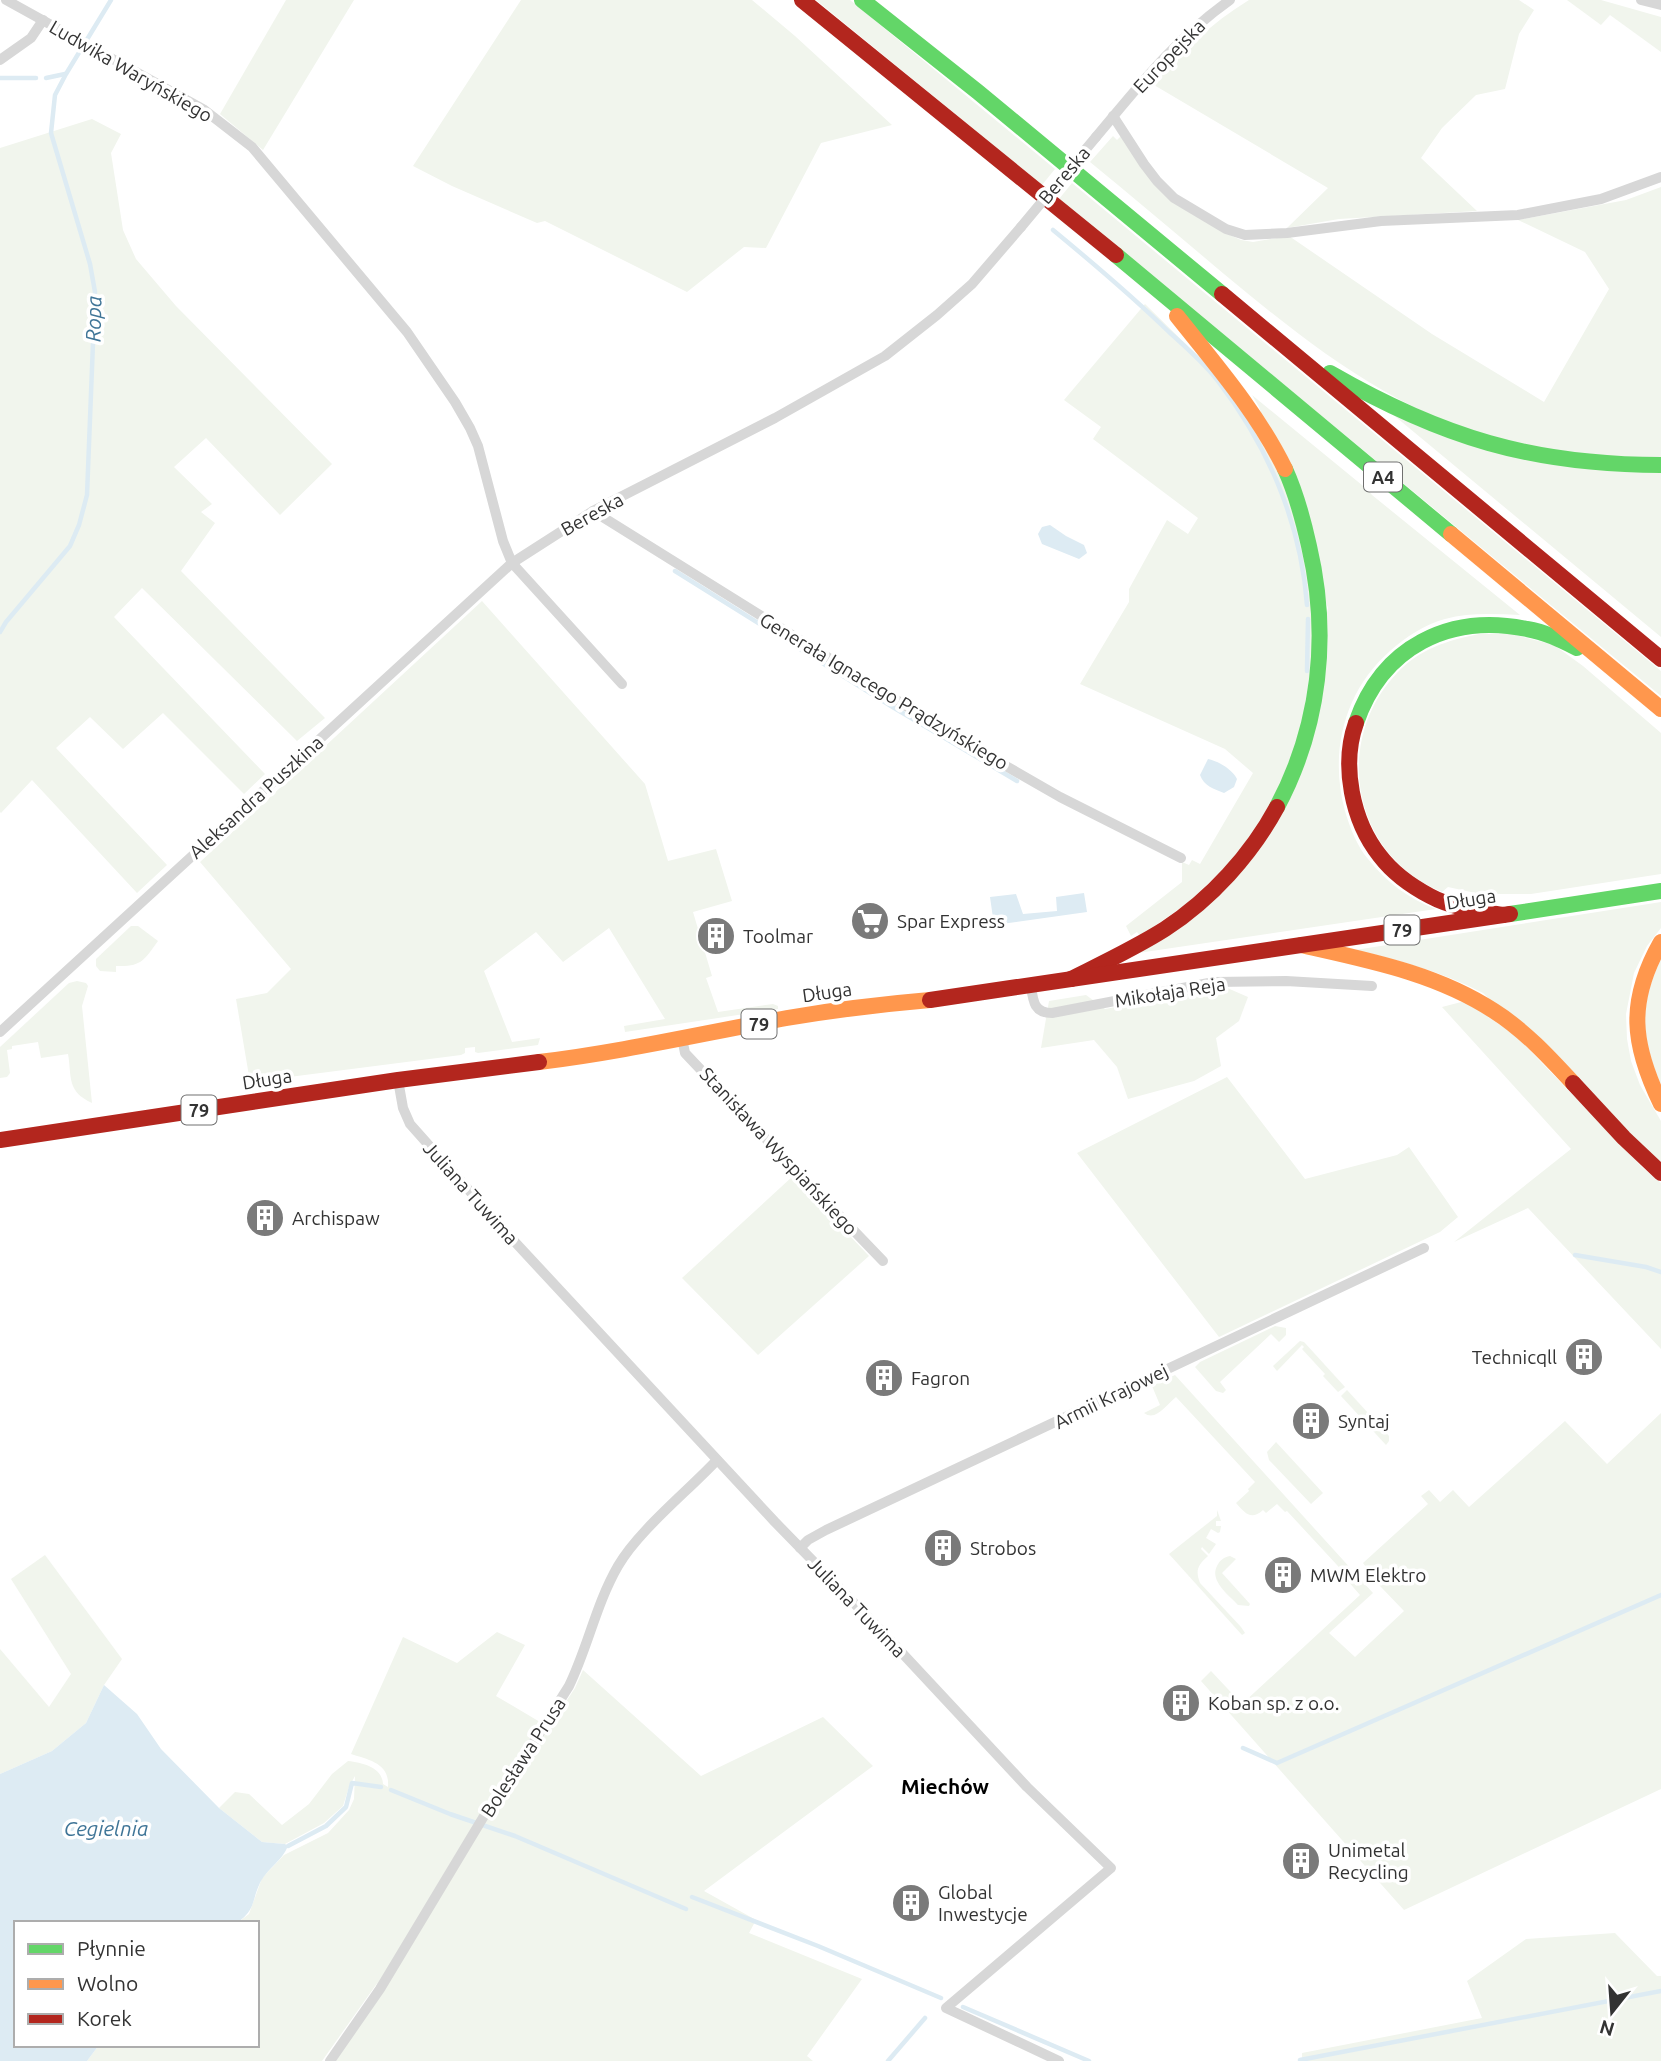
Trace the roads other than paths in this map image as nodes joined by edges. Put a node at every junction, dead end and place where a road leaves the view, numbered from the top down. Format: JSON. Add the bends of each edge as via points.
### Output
{"nodes":[{"id":1,"x":6,"y":0,"type":"edge"},
{"id":2,"x":802,"y":0,"type":"edge"},
{"id":3,"x":862,"y":0,"type":"edge"},
{"id":4,"x":1230,"y":0,"type":"edge"},
{"id":5,"x":1642,"y":0,"type":"edge"},
{"id":6,"x":1661,"y":5,"type":"edge"},
{"id":7,"x":43,"y":20,"type":"junction"},
{"id":8,"x":0,"y":60,"type":"edge"},
{"id":9,"x":1113,"y":116,"type":"junction"},
{"id":10,"x":1661,"y":177,"type":"edge"},
{"id":11,"x":1150,"y":283,"type":"junction"},
{"id":12,"x":1289,"y":351,"type":"junction"},
{"id":13,"x":1661,"y":466,"type":"edge"},
{"id":14,"x":593,"y":511,"type":"junction"},
{"id":15,"x":512,"y":563,"type":"junction"},
{"id":16,"x":1661,"y":659,"type":"edge"},
{"id":17,"x":1616,"y":672,"type":"junction"},
{"id":18,"x":622,"y":684,"type":"dead end"},
{"id":19,"x":1661,"y":709,"type":"edge"},
{"id":20,"x":1181,"y":858,"type":"dead end"},
{"id":21,"x":1661,"y":891,"type":"edge"},
{"id":22,"x":1503,"y":915,"type":"junction"},
{"id":23,"x":1661,"y":942,"type":"edge"},
{"id":24,"x":1301,"y":945,"type":"junction"},
{"id":25,"x":1071,"y":979,"type":"junction"},
{"id":26,"x":1031,"y":986,"type":"junction"},
{"id":27,"x":1372,"y":986,"type":"dead end"},
{"id":28,"x":0,"y":1032,"type":"edge"},
{"id":29,"x":682,"y":1038,"type":"junction"},
{"id":30,"x":398,"y":1080,"type":"junction"},
{"id":31,"x":1661,"y":1104,"type":"edge"},
{"id":32,"x":0,"y":1140,"type":"edge"},
{"id":33,"x":1661,"y":1173,"type":"edge"},
{"id":34,"x":1424,"y":1248,"type":"dead end"},
{"id":35,"x":883,"y":1261,"type":"dead end"},
{"id":36,"x":717,"y":1460,"type":"junction"},
{"id":37,"x":800,"y":1548,"type":"junction"},
{"id":38,"x":330,"y":2061,"type":"edge"},
{"id":39,"x":1059,"y":2061,"type":"edge"}],
"edges":[{"from":1,"to":7,"type":"street","name":"Ludwika Waryńskiego"},
{"from":2,"to":11,"type":"main road","number":"A4"},
{"from":3,"to":12,"type":"main road","number":"A4"},
{"from":4,"to":9,"type":"street","name":"Europejska","via":[[1177,43]]},
{"from":5,"to":6,"type":"street"},
{"from":7,"to":8,"type":"street","name":"Ludwika Waryńskiego","via":[[31,38]]},
{"from":7,"to":15,"type":"street","name":"Ludwika Waryńskiego","via":[[202,109],[252,147],[407,332],[455,402],[478,446]]},
{"from":9,"to":10,"type":"street","via":[[1144,164],[1174,198],[1245,235],[1381,221],[1518,215],[1601,199]]},
{"from":9,"to":14,"type":"street","name":"Bereska","bridge":true,"via":[[972,284],[885,356]]},
{"from":11,"to":17,"type":"main road","number":"A4"},
{"from":11,"to":25,"type":"main road","via":[[1244,401],[1285,468],[1310,542],[1322,651],[1308,734],[1290,782],[1241,861],[1194,908],[1163,930]]},
{"from":12,"to":13,"type":"main road","via":[[1419,420],[1480,443],[1570,462]]},
{"from":12,"to":16,"type":"main road","number":"A4"},
{"from":14,"to":15,"type":"street","name":"Bereska"},
{"from":14,"to":20,"type":"street","name":"Generała Ignacego Prądzyńskiego","via":[[959,739]]},
{"from":15,"to":18,"type":"street"},
{"from":15,"to":28,"type":"street","name":"Aleksandra Puszkina"},
{"from":17,"to":19,"type":"main road","number":"A4"},
{"from":17,"to":22,"type":"main road","via":[[1567,642],[1542,633],[1510,625],[1467,626],[1428,638],[1397,658],[1361,706],[1351,739],[1349,782],[1358,820],[1375,851],[1429,897]]},
{"from":21,"to":22,"type":"main road","name":"Długa","number":"79"},
{"from":22,"to":24,"type":"main road","name":"Długa","number":"79"},
{"from":23,"to":31,"type":"main road","via":[[1644,977],[1636,1023],[1641,1058]]},
{"from":24,"to":25,"type":"main road","name":"Długa","number":"79"},
{"from":24,"to":33,"type":"main road","via":[[1418,974],[1484,1004],[1551,1059]]},
{"from":25,"to":26,"type":"main road","name":"Długa","number":"79"},
{"from":26,"to":27,"type":"street","name":"Mikołaja Reja","via":[[1034,1005],[1045,1013],[1214,982]]},
{"from":26,"to":29,"type":"main road","name":"Długa","number":"79"},
{"from":29,"to":30,"type":"main road","name":"Długa","number":"79","via":[[557,1061]]},
{"from":29,"to":35,"type":"street","name":"Stanisława Wyspiańskiego","via":[[685,1053]]},
{"from":30,"to":32,"type":"main road","name":"Długa","number":"79"},
{"from":30,"to":36,"type":"street","name":"Juliana Tuwima","via":[[405,1115],[421,1138]]},
{"from":34,"to":37,"type":"street","name":"Armii Krajowej","via":[[826,1530]]},
{"from":36,"to":37,"type":"street","name":"Juliana Tuwima"},
{"from":36,"to":38,"type":"street","name":"Bolesława Prusa","via":[[618,1567],[569,1686]]},
{"from":37,"to":39,"type":"street","name":"Juliana Tuwima","via":[[1027,1787],[1111,1868],[946,2008]]}]}
